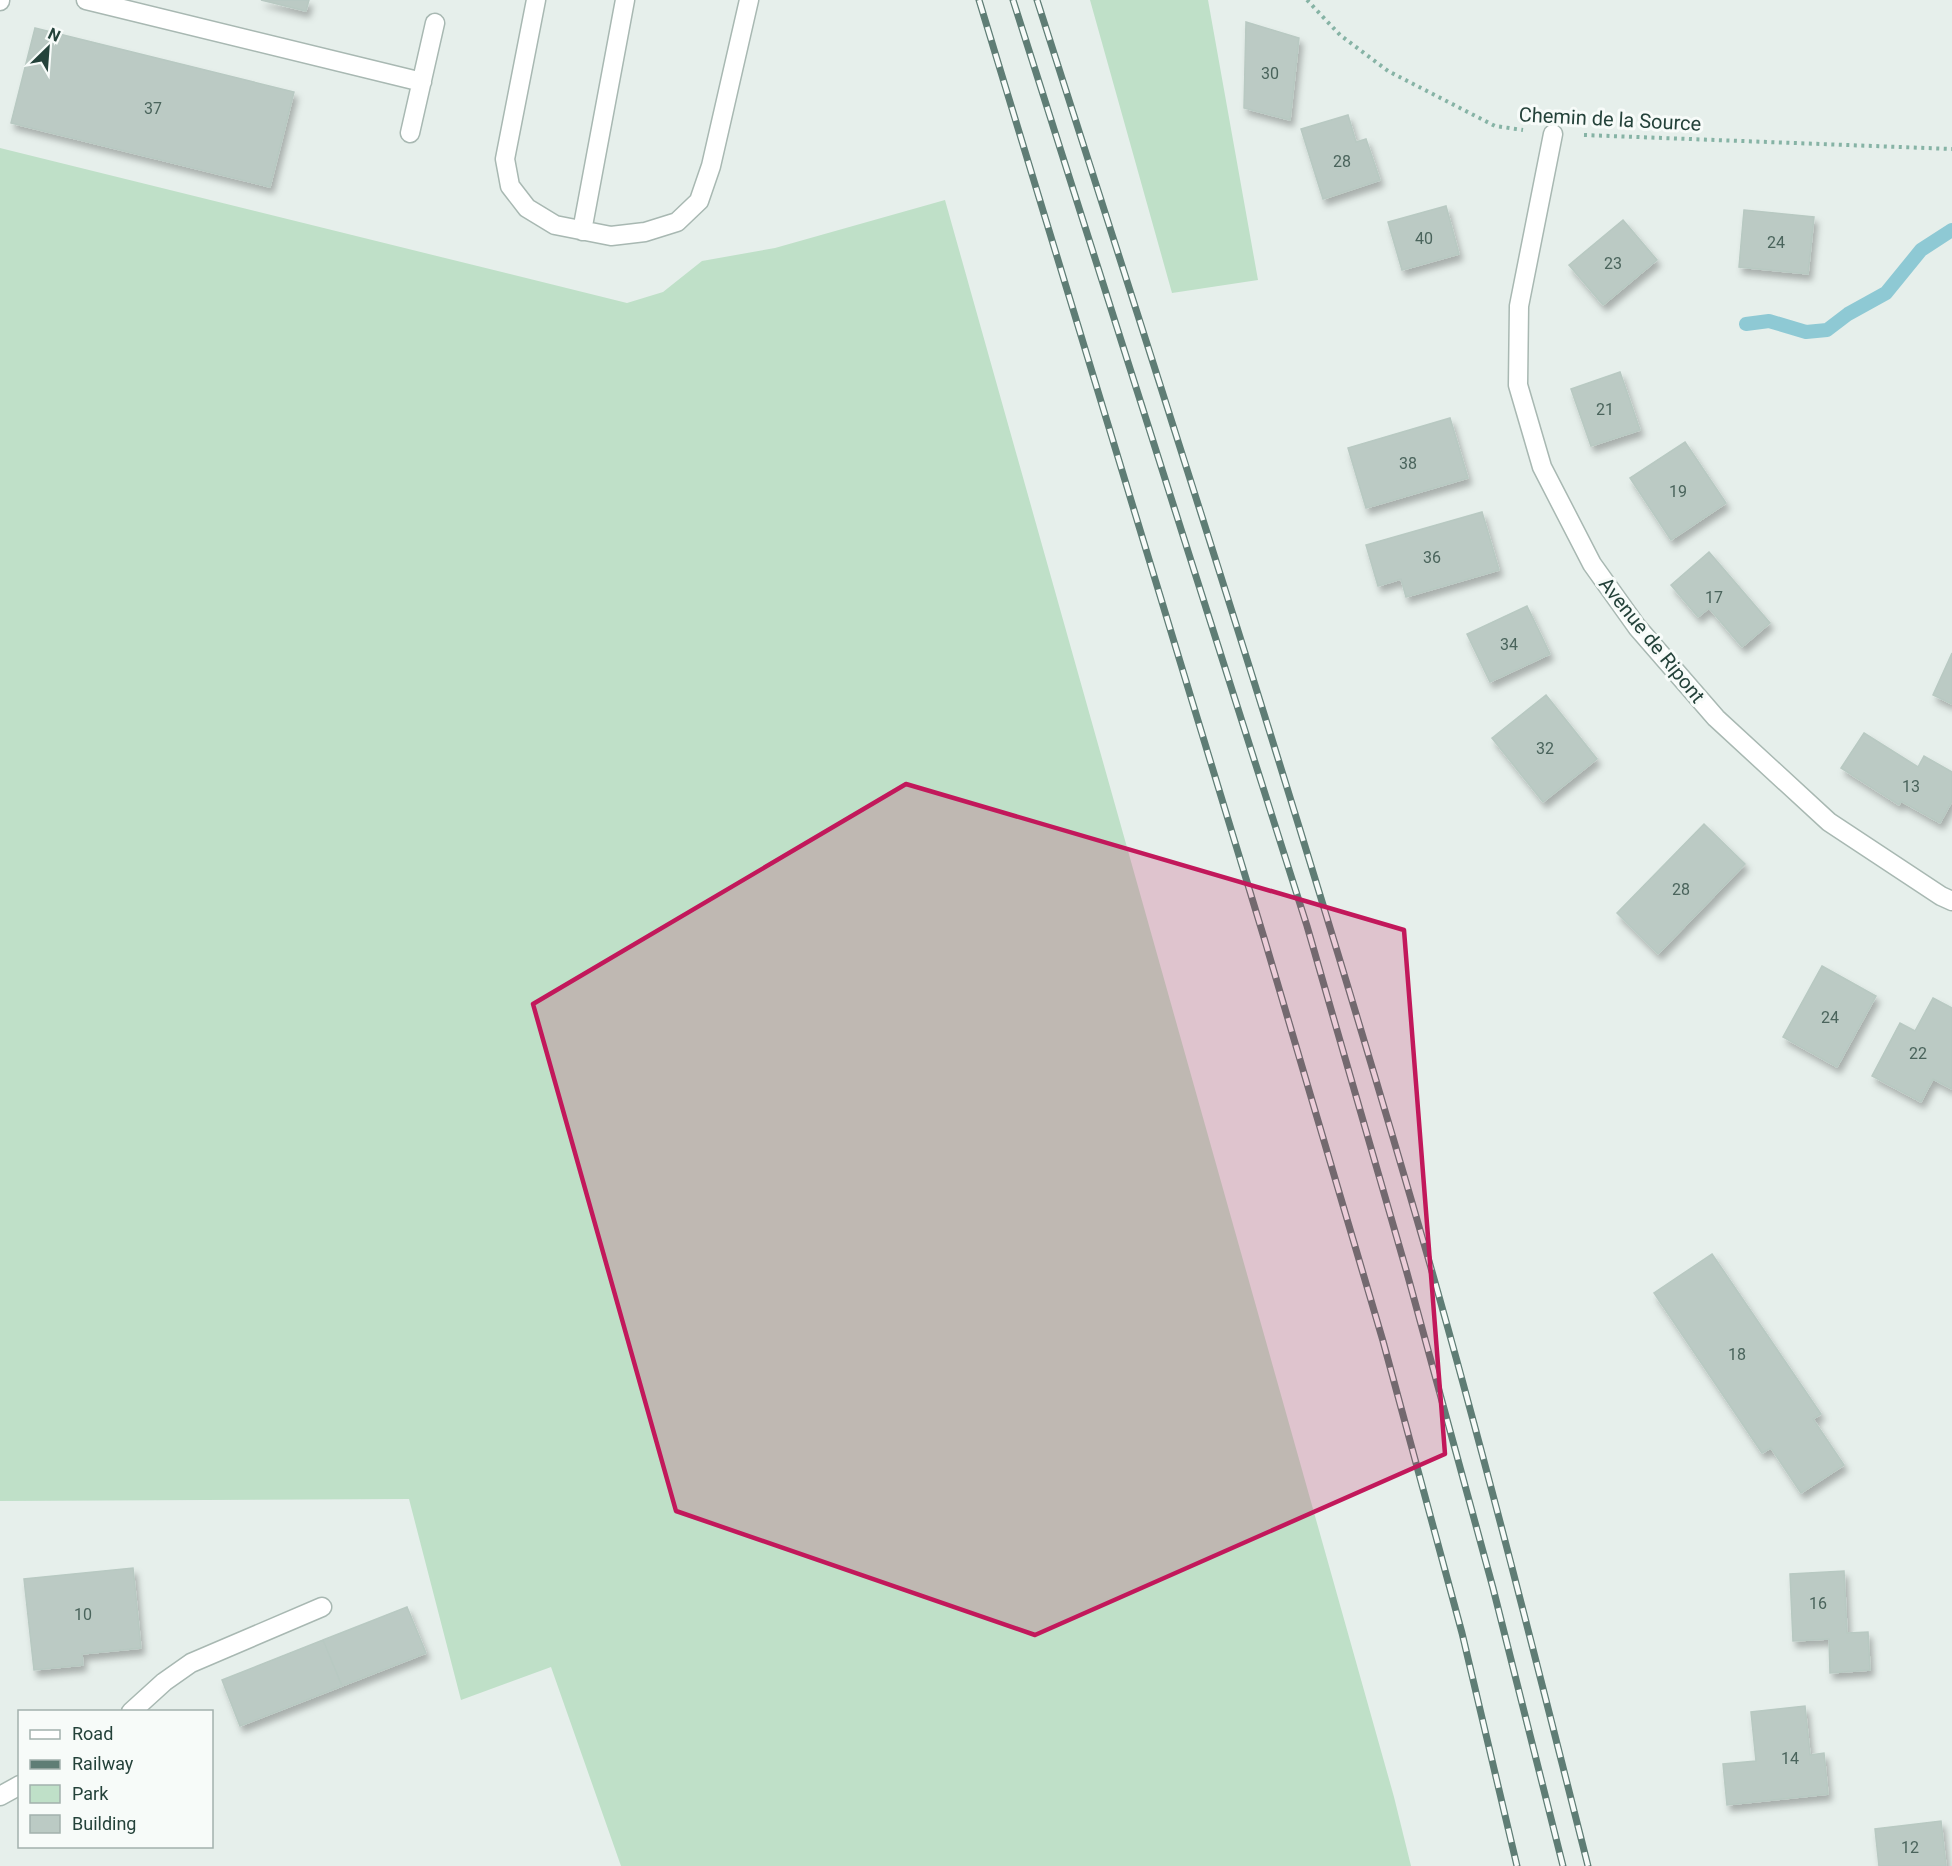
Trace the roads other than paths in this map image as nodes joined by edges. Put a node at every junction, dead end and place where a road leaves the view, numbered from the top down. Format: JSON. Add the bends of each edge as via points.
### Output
{"nodes":[{"id":1,"x":86,"y":0,"type":"edge"},
{"id":2,"x":536,"y":0,"type":"edge"},
{"id":3,"x":625,"y":0,"type":"edge"},
{"id":4,"x":748,"y":0,"type":"edge"},
{"id":5,"x":435,"y":23,"type":"dead end"},
{"id":6,"x":422,"y":82,"type":"junction"},
{"id":7,"x":410,"y":134,"type":"dead end"},
{"id":8,"x":1553,"y":134,"type":"road end"},
{"id":9,"x":582,"y":231,"type":"junction"},
{"id":10,"x":1952,"y":901,"type":"edge"},
{"id":11,"x":322,"y":1607,"type":"dead end"},
{"id":12,"x":132,"y":1710,"type":"edge"},
{"id":13,"x":18,"y":1786,"type":"edge"},
{"id":14,"x":0,"y":1796,"type":"edge"}],
"edges":[{"from":1,"to":6,"type":"street"},
{"from":2,"to":9,"type":"street","via":[[505,159],[510,186],[526,208],[555,225]]},
{"from":3,"to":9,"type":"street"},
{"from":4,"to":9,"type":"street","via":[[711,166],[699,201],[677,222],[645,232],[611,236]]},
{"from":5,"to":6,"type":"street"},
{"from":6,"to":7,"type":"street"},
{"from":8,"to":10,"type":"street","name":"Avenue de Ripont","via":[[1519,306],[1518,385],[1542,467],[1587,554],[1637,627],[1716,718],[1829,822]]},
{"from":11,"to":12,"type":"street","via":[[191,1663]]},
{"from":13,"to":14,"type":"street"}]}
